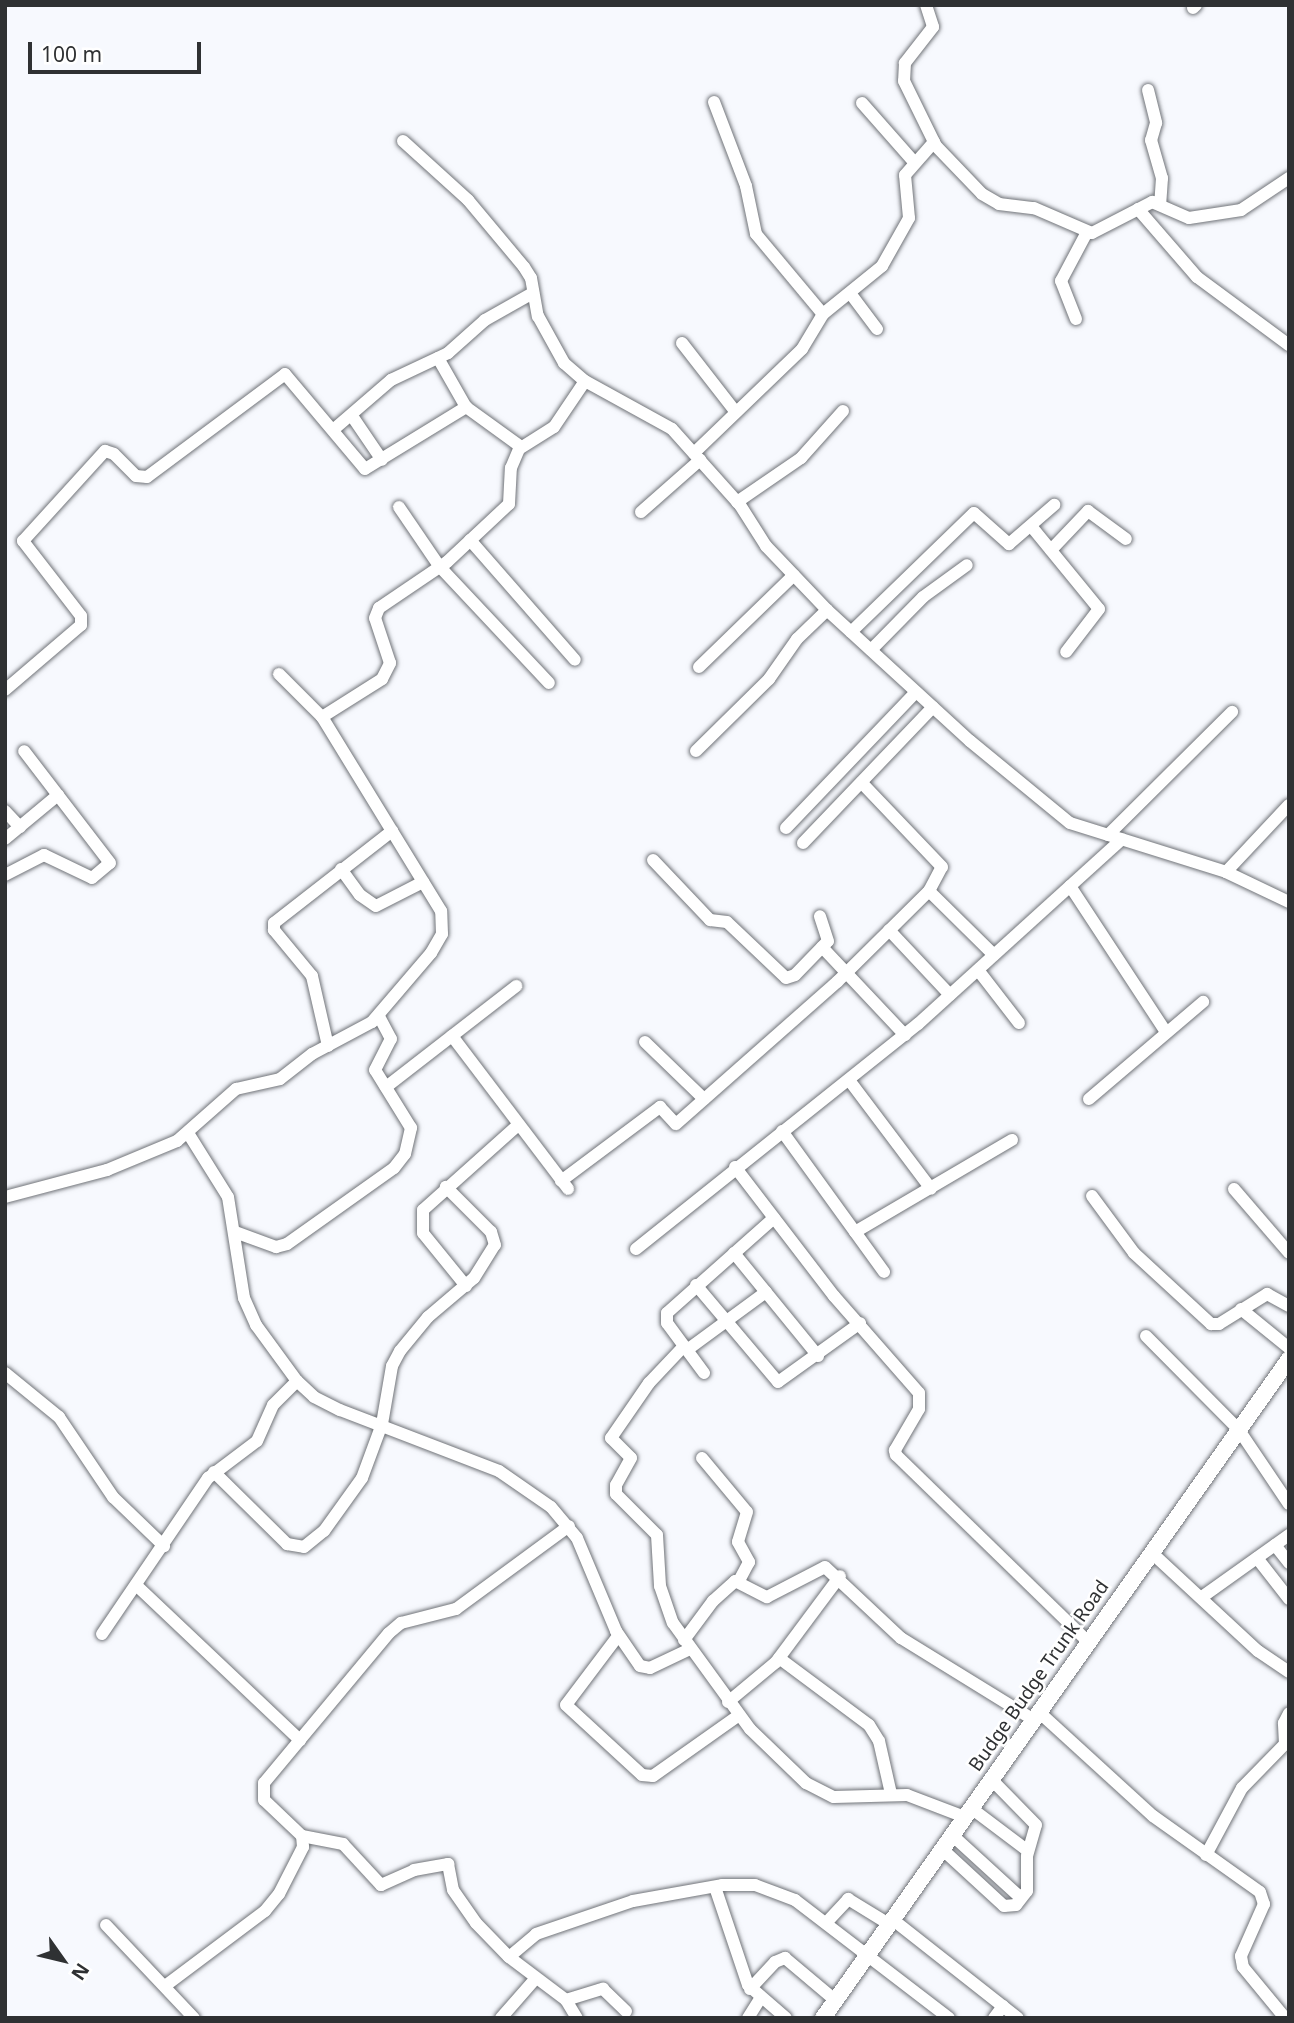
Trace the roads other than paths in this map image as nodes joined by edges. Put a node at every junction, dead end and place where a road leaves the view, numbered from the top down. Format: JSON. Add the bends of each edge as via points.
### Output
{"nodes":[{"id":1,"x":926,"y":5,"type":"edge"},
{"id":2,"x":1148,"y":90,"type":"dead end"},
{"id":3,"x":714,"y":102,"type":"dead end"},
{"id":4,"x":862,"y":103,"type":"dead end"},
{"id":5,"x":403,"y":141,"type":"dead end"},
{"id":6,"x":934,"y":142,"type":"junction"},
{"id":7,"x":914,"y":162,"type":"junction"},
{"id":8,"x":1289,"y":178,"type":"edge"},
{"id":9,"x":1160,"y":205,"type":"junction"},
{"id":10,"x":1138,"y":209,"type":"junction"},
{"id":11,"x":1087,"y":232,"type":"junction"},
{"id":12,"x":533,"y":293,"type":"junction"},
{"id":13,"x":850,"y":293,"type":"junction"},
{"id":14,"x":823,"y":314,"type":"junction"},
{"id":15,"x":1076,"y":319,"type":"dead end"},
{"id":16,"x":877,"y":329,"type":"dead end"},
{"id":17,"x":682,"y":343,"type":"dead end"},
{"id":18,"x":1289,"y":345,"type":"edge"},
{"id":19,"x":438,"y":358,"type":"junction"},
{"id":20,"x":585,"y":381,"type":"junction"},
{"id":21,"x":466,"y":407,"type":"junction"},
{"id":22,"x":735,"y":411,"type":"junction"},
{"id":23,"x":842,"y":411,"type":"dead end"},
{"id":24,"x":352,"y":416,"type":"junction"},
{"id":25,"x":333,"y":430,"type":"junction"},
{"id":26,"x":521,"y":447,"type":"junction"},
{"id":27,"x":697,"y":456,"type":"junction"},
{"id":28,"x":382,"y":460,"type":"junction"},
{"id":29,"x":737,"y":502,"type":"junction"},
{"id":30,"x":1054,"y":505,"type":"dead end"},
{"id":31,"x":399,"y":507,"type":"dead end"},
{"id":32,"x":641,"y":512,"type":"dead end"},
{"id":33,"x":1031,"y":526,"type":"junction"},
{"id":34,"x":1126,"y":539,"type":"dead end"},
{"id":35,"x":470,"y":540,"type":"junction"},
{"id":36,"x":1051,"y":550,"type":"junction"},
{"id":37,"x":967,"y":565,"type":"dead end"},
{"id":38,"x":440,"y":567,"type":"junction"},
{"id":39,"x":794,"y":575,"type":"junction"},
{"id":40,"x":827,"y":610,"type":"junction"},
{"id":41,"x":851,"y":632,"type":"junction"},
{"id":42,"x":871,"y":650,"type":"junction"},
{"id":43,"x":1066,"y":653,"type":"dead end"},
{"id":44,"x":575,"y":660,"type":"dead end"},
{"id":45,"x":699,"y":667,"type":"dead end"},
{"id":46,"x":279,"y":674,"type":"dead end"},
{"id":47,"x":549,"y":683,"type":"dead end"},
{"id":48,"x":5,"y":690,"type":"edge"},
{"id":49,"x":916,"y":692,"type":"junction"},
{"id":50,"x":933,"y":707,"type":"junction"},
{"id":51,"x":1232,"y":712,"type":"dead end"},
{"id":52,"x":321,"y":717,"type":"junction"},
{"id":53,"x":24,"y":751,"type":"dead end"},
{"id":54,"x":696,"y":751,"type":"dead end"},
{"id":55,"x":861,"y":782,"type":"junction"},
{"id":56,"x":58,"y":796,"type":"junction"},
{"id":57,"x":1289,"y":805,"type":"edge"},
{"id":58,"x":5,"y":811,"type":"edge"},
{"id":59,"x":20,"y":827,"type":"junction"},
{"id":60,"x":786,"y":828,"type":"dead end"},
{"id":61,"x":392,"y":831,"type":"junction"},
{"id":62,"x":1108,"y":835,"type":"junction"},
{"id":63,"x":5,"y":839,"type":"edge"},
{"id":64,"x":1122,"y":839,"type":"junction"},
{"id":65,"x":803,"y":843,"type":"dead end"},
{"id":66,"x":653,"y":860,"type":"dead end"},
{"id":67,"x":341,"y":869,"type":"junction"},
{"id":68,"x":1226,"y":872,"type":"junction"},
{"id":69,"x":5,"y":875,"type":"edge"},
{"id":70,"x":423,"y":882,"type":"junction"},
{"id":71,"x":1070,"y":886,"type":"junction"},
{"id":72,"x":929,"y":891,"type":"junction"},
{"id":73,"x":1289,"y":902,"type":"edge"},
{"id":74,"x":820,"y":916,"type":"dead end"},
{"id":75,"x":889,"y":930,"type":"junction"},
{"id":76,"x":822,"y":947,"type":"junction"},
{"id":77,"x":994,"y":955,"type":"junction"},
{"id":78,"x":978,"y":970,"type":"junction"},
{"id":79,"x":846,"y":973,"type":"junction"},
{"id":80,"x":516,"y":986,"type":"dead end"},
{"id":81,"x":950,"y":995,"type":"junction"},
{"id":82,"x":1203,"y":1002,"type":"dead end"},
{"id":83,"x":379,"y":1016,"type":"junction"},
{"id":84,"x":1020,"y":1023,"type":"dead end"},
{"id":85,"x":1166,"y":1031,"type":"junction"},
{"id":86,"x":905,"y":1035,"type":"junction"},
{"id":87,"x":452,"y":1036,"type":"junction"},
{"id":88,"x":645,"y":1042,"type":"dead end"},
{"id":89,"x":328,"y":1046,"type":"junction"},
{"id":90,"x":849,"y":1080,"type":"junction"},
{"id":91,"x":386,"y":1087,"type":"junction"},
{"id":92,"x":1088,"y":1098,"type":"dead end"},
{"id":93,"x":704,"y":1099,"type":"junction"},
{"id":94,"x":517,"y":1126,"type":"junction"},
{"id":95,"x":782,"y":1131,"type":"junction"},
{"id":96,"x":188,"y":1133,"type":"junction"},
{"id":97,"x":1012,"y":1140,"type":"dead end"},
{"id":98,"x":735,"y":1167,"type":"junction"},
{"id":99,"x":446,"y":1187,"type":"junction"},
{"id":100,"x":931,"y":1189,"type":"junction"},
{"id":101,"x":1234,"y":1189,"type":"dead end"},
{"id":102,"x":1092,"y":1196,"type":"dead end"},
{"id":103,"x":5,"y":1198,"type":"edge"},
{"id":104,"x":774,"y":1218,"type":"junction"},
{"id":105,"x":235,"y":1232,"type":"junction"},
{"id":106,"x":855,"y":1232,"type":"junction"},
{"id":107,"x":636,"y":1249,"type":"dead end"},
{"id":108,"x":1289,"y":1252,"type":"edge"},
{"id":109,"x":734,"y":1253,"type":"junction"},
{"id":110,"x":884,"y":1272,"type":"dead end"},
{"id":111,"x":696,"y":1285,"type":"junction"},
{"id":112,"x":466,"y":1286,"type":"junction"},
{"id":113,"x":766,"y":1292,"type":"junction"},
{"id":114,"x":1289,"y":1306,"type":"edge"},
{"id":115,"x":1241,"y":1309,"type":"junction"},
{"id":116,"x":725,"y":1322,"type":"junction"},
{"id":117,"x":860,"y":1323,"type":"junction"},
{"id":118,"x":1146,"y":1336,"type":"dead end"},
{"id":119,"x":685,"y":1348,"type":"junction"},
{"id":120,"x":1289,"y":1348,"type":"edge"},
{"id":121,"x":818,"y":1356,"type":"junction"},
{"id":122,"x":1289,"y":1359,"type":"edge"},
{"id":123,"x":5,"y":1373,"type":"edge"},
{"id":124,"x":704,"y":1373,"type":"dead end"},
{"id":125,"x":297,"y":1381,"type":"junction"},
{"id":126,"x":382,"y":1424,"type":"junction"},
{"id":127,"x":1239,"y":1430,"type":"junction"},
{"id":128,"x":702,"y":1458,"type":"dead end"},
{"id":129,"x":214,"y":1472,"type":"junction"},
{"id":130,"x":1289,"y":1504,"type":"edge"},
{"id":131,"x":569,"y":1526,"type":"junction"},
{"id":132,"x":1289,"y":1535,"type":"edge"},
{"id":133,"x":1275,"y":1545,"type":"junction"},
{"id":134,"x":164,"y":1546,"type":"junction"},
{"id":135,"x":1152,"y":1553,"type":"junction"},
{"id":136,"x":1257,"y":1558,"type":"junction"},
{"id":137,"x":1289,"y":1563,"type":"edge"},
{"id":138,"x":840,"y":1576,"type":"junction"},
{"id":139,"x":739,"y":1581,"type":"junction"},
{"id":140,"x":136,"y":1586,"type":"junction"},
{"id":141,"x":1202,"y":1597,"type":"junction"},
{"id":142,"x":1289,"y":1599,"type":"edge"},
{"id":143,"x":103,"y":1634,"type":"dead end"},
{"id":144,"x":618,"y":1636,"type":"junction"},
{"id":145,"x":1088,"y":1642,"type":"junction"},
{"id":146,"x":687,"y":1645,"type":"junction"},
{"id":147,"x":779,"y":1658,"type":"junction"},
{"id":148,"x":1289,"y":1671,"type":"edge"},
{"id":149,"x":728,"y":1702,"type":"junction"},
{"id":150,"x":1289,"y":1713,"type":"edge"},
{"id":151,"x":739,"y":1715,"type":"junction"},
{"id":152,"x":1036,"y":1716,"type":"junction"},
{"id":153,"x":300,"y":1740,"type":"junction"},
{"id":154,"x":991,"y":1779,"type":"junction"},
{"id":155,"x":891,"y":1794,"type":"junction"},
{"id":156,"x":968,"y":1813,"type":"junction"},
{"id":157,"x":952,"y":1835,"type":"junction"},
{"id":158,"x":302,"y":1836,"type":"junction"},
{"id":159,"x":942,"y":1849,"type":"junction"},
{"id":160,"x":1028,"y":1851,"type":"junction"},
{"id":161,"x":1206,"y":1855,"type":"junction"},
{"id":162,"x":715,"y":1887,"type":"junction"},
{"id":163,"x":1021,"y":1898,"type":"junction"},
{"id":164,"x":890,"y":1922,"type":"junction"},
{"id":165,"x":826,"y":1923,"type":"junction"},
{"id":166,"x":106,"y":1926,"type":"dead end"},
{"id":167,"x":868,"y":1954,"type":"junction"},
{"id":168,"x":509,"y":1957,"type":"junction"},
{"id":169,"x":536,"y":1978,"type":"junction"},
{"id":170,"x":165,"y":1986,"type":"junction"},
{"id":171,"x":750,"y":1989,"type":"junction"},
{"id":172,"x":760,"y":1999,"type":"junction"},
{"id":173,"x":566,"y":2000,"type":"junction"},
{"id":174,"x":835,"y":2000,"type":"junction"},
{"id":175,"x":1003,"y":2006,"type":"junction"},
{"id":176,"x":626,"y":2011,"type":"dead end"},
{"id":177,"x":194,"y":2018,"type":"edge"},
{"id":178,"x":501,"y":2018,"type":"edge"},
{"id":179,"x":577,"y":2018,"type":"edge"},
{"id":180,"x":748,"y":2018,"type":"edge"},
{"id":181,"x":786,"y":2018,"type":"edge"},
{"id":182,"x":823,"y":2018,"type":"edge"},
{"id":183,"x":949,"y":2018,"type":"edge"},
{"id":184,"x":994,"y":2018,"type":"edge"},
{"id":185,"x":1018,"y":2018,"type":"edge"},
{"id":186,"x":1285,"y":2018,"type":"edge"}],
"edges":[{"from":1,"to":6,"type":"street","via":[[932,32],[902,73]]},
{"from":2,"to":9,"type":"street","via":[[1156,123],[1151,140],[1162,178]]},
{"from":3,"to":14,"type":"street","via":[[746,186],[756,234]]},
{"from":4,"to":7,"type":"street"},
{"from":5,"to":12,"type":"street","via":[[468,200],[524,267]]},
{"from":6,"to":7,"type":"street"},
{"from":6,"to":11,"type":"street","via":[[968,180],[999,204],[1034,208]]},
{"from":7,"to":13,"type":"street","via":[[905,175],[911,209],[904,234],[882,266]]},
{"from":8,"to":9,"type":"street","via":[[1254,204],[1226,214],[1180,216]]},
{"from":9,"to":10,"type":"street","via":[[1152,202]]},
{"from":10,"to":11,"type":"street"},
{"from":10,"to":18,"type":"street","via":[[1197,277]]},
{"from":11,"to":15,"type":"street","via":[[1061,281]]},
{"from":12,"to":19,"type":"street","via":[[485,320]]},
{"from":12,"to":20,"type":"street","via":[[560,359]]},
{"from":13,"to":14,"type":"street"},
{"from":13,"to":16,"type":"street"},
{"from":14,"to":22,"type":"street","via":[[802,349]]},
{"from":17,"to":22,"type":"street"},
{"from":19,"to":21,"type":"street"},
{"from":19,"to":24,"type":"street","via":[[391,380]]},
{"from":20,"to":26,"type":"street","via":[[554,427]]},
{"from":20,"to":27,"type":"street","via":[[654,416]]},
{"from":21,"to":26,"type":"street"},
{"from":21,"to":28,"type":"street"},
{"from":22,"to":27,"type":"street"},
{"from":23,"to":29,"type":"street","via":[[801,458]]},
{"from":24,"to":25,"type":"street"},
{"from":24,"to":28,"type":"street"},
{"from":25,"to":28,"type":"street","via":[[365,470]]},
{"from":25,"to":48,"type":"street","via":[[285,374],[147,477],[136,476],[114,454],[105,452],[23,541],[81,616],[81,625]]},
{"from":26,"to":35,"type":"street","via":[[511,468],[512,500]]},
{"from":27,"to":29,"type":"street"},
{"from":27,"to":32,"type":"street"},
{"from":29,"to":39,"type":"street"},
{"from":30,"to":33,"type":"street"},
{"from":31,"to":38,"type":"street"},
{"from":33,"to":36,"type":"street"},
{"from":33,"to":41,"type":"street","via":[[1009,544],[974,513]]},
{"from":34,"to":36,"type":"street","via":[[1088,511]]},
{"from":35,"to":38,"type":"street"},
{"from":35,"to":44,"type":"street"},
{"from":36,"to":43,"type":"street","via":[[1099,609]]},
{"from":37,"to":42,"type":"street","via":[[923,597]]},
{"from":38,"to":47,"type":"street"},
{"from":38,"to":52,"type":"street","via":[[376,612],[390,663],[382,679]]},
{"from":39,"to":40,"type":"street"},
{"from":39,"to":45,"type":"street"},
{"from":40,"to":41,"type":"street"},
{"from":40,"to":54,"type":"street","via":[[797,639],[769,680]]},
{"from":41,"to":42,"type":"street"},
{"from":42,"to":49,"type":"street"},
{"from":46,"to":52,"type":"street"},
{"from":49,"to":50,"type":"street"},
{"from":49,"to":60,"type":"street"},
{"from":50,"to":55,"type":"street"},
{"from":50,"to":62,"type":"street","via":[[1055,813]]},
{"from":51,"to":62,"type":"street"},
{"from":52,"to":61,"type":"street"},
{"from":53,"to":56,"type":"street"},
{"from":55,"to":65,"type":"street"},
{"from":55,"to":72,"type":"street","via":[[942,867]]},
{"from":56,"to":59,"type":"street"},
{"from":56,"to":69,"type":"street","via":[[108,859],[109,867],[92,878],[44,855]]},
{"from":57,"to":68,"type":"street"},
{"from":58,"to":59,"type":"street"},
{"from":59,"to":63,"type":"street"},
{"from":61,"to":67,"type":"street"},
{"from":61,"to":70,"type":"street"},
{"from":62,"to":64,"type":"street"},
{"from":64,"to":68,"type":"street"},
{"from":64,"to":71,"type":"street"},
{"from":66,"to":76,"type":"street","via":[[710,920],[727,922],[786,978],[795,975]]},
{"from":67,"to":70,"type":"street","via":[[360,895],[376,906]]},
{"from":67,"to":89,"type":"street","via":[[278,917],[274,930],[312,976]]},
{"from":68,"to":73,"type":"street"},
{"from":70,"to":83,"type":"street","via":[[441,911],[442,934]]},
{"from":71,"to":77,"type":"street"},
{"from":71,"to":85,"type":"street"},
{"from":72,"to":75,"type":"street"},
{"from":72,"to":77,"type":"street"},
{"from":74,"to":76,"type":"street","via":[[829,936]]},
{"from":75,"to":79,"type":"street"},
{"from":75,"to":81,"type":"street"},
{"from":76,"to":79,"type":"street"},
{"from":77,"to":78,"type":"street"},
{"from":78,"to":81,"type":"street"},
{"from":78,"to":84,"type":"street"},
{"from":79,"to":86,"type":"street"},
{"from":79,"to":93,"type":"street"},
{"from":80,"to":87,"type":"street"},
{"from":81,"to":86,"type":"street"},
{"from":82,"to":85,"type":"street"},
{"from":83,"to":89,"type":"street"},
{"from":83,"to":91,"type":"street","via":[[391,1039],[375,1070]]},
{"from":85,"to":92,"type":"street"},
{"from":86,"to":90,"type":"street"},
{"from":87,"to":91,"type":"street"},
{"from":87,"to":94,"type":"street"},
{"from":88,"to":93,"type":"street"},
{"from":89,"to":96,"type":"street","via":[[280,1079],[236,1089]]},
{"from":90,"to":95,"type":"street"},
{"from":90,"to":100,"type":"street"},
{"from":91,"to":105,"type":"street","via":[[411,1128],[408,1147],[394,1168],[287,1244],[276,1247]]},
{"from":93,"to":94,"type":"street","via":[[677,1125],[660,1107],[564,1185]]},
{"from":94,"to":99,"type":"street"},
{"from":95,"to":98,"type":"street"},
{"from":95,"to":106,"type":"street"},
{"from":96,"to":103,"type":"street","via":[[107,1170]]},
{"from":96,"to":105,"type":"street","via":[[218,1175]]},
{"from":97,"to":100,"type":"street"},
{"from":98,"to":104,"type":"street"},
{"from":98,"to":107,"type":"street"},
{"from":99,"to":112,"type":"street","via":[[423,1210],[421,1225],[440,1258]]},
{"from":99,"to":112,"type":"street","via":[[496,1239],[492,1253]]},
{"from":100,"to":106,"type":"street"},
{"from":101,"to":108,"type":"street"},
{"from":102,"to":115,"type":"street","via":[[1134,1253],[1211,1324],[1219,1324]]},
{"from":104,"to":109,"type":"street"},
{"from":104,"to":117,"type":"street"},
{"from":105,"to":125,"type":"street","via":[[244,1298],[256,1325]]},
{"from":106,"to":110,"type":"street"},
{"from":109,"to":111,"type":"street"},
{"from":109,"to":113,"type":"street"},
{"from":111,"to":116,"type":"street"},
{"from":111,"to":119,"type":"street","via":[[666,1317]]},
{"from":112,"to":126,"type":"street","via":[[428,1317],[400,1352],[392,1366]]},
{"from":113,"to":116,"type":"street"},
{"from":113,"to":121,"type":"street"},
{"from":114,"to":115,"type":"street","via":[[1267,1294]]},
{"from":115,"to":120,"type":"street"},
{"from":116,"to":119,"type":"street"},
{"from":116,"to":121,"type":"street","via":[[778,1382]]},
{"from":117,"to":121,"type":"street"},
{"from":117,"to":145,"type":"street","via":[[919,1393],[919,1409],[895,1450],[897,1455]]},
{"from":118,"to":127,"type":"street"},
{"from":119,"to":124,"type":"street"},
{"from":119,"to":146,"type":"street","via":[[649,1383],[611,1438],[631,1458],[616,1494],[657,1535],[662,1597]]},
{"from":122,"to":127,"type":"main road","name":"Budge Budge Trunk Road"},
{"from":123,"to":134,"type":"street","via":[[59,1417],[113,1497]]},
{"from":125,"to":126,"type":"street","via":[[314,1397]]},
{"from":125,"to":129,"type":"street","via":[[273,1405],[257,1441]]},
{"from":126,"to":129,"type":"street","via":[[349,1499],[298,1549],[278,1537],[237,1490]]},
{"from":126,"to":131,"type":"street","via":[[499,1471],[533,1493]]},
{"from":127,"to":130,"type":"street"},
{"from":127,"to":135,"type":"main road","name":"Budge Budge Trunk Road"},
{"from":128,"to":139,"type":"street","via":[[747,1512],[738,1542],[749,1562]]},
{"from":129,"to":134,"type":"street"},
{"from":131,"to":144,"type":"street"},
{"from":131,"to":153,"type":"street","via":[[456,1609],[401,1623]]},
{"from":132,"to":133,"type":"street"},
{"from":133,"to":136,"type":"street"},
{"from":133,"to":137,"type":"street"},
{"from":134,"to":140,"type":"street"},
{"from":135,"to":141,"type":"street"},
{"from":135,"to":145,"type":"main road","name":"Budge Budge Trunk Road"},
{"from":136,"to":141,"type":"street"},
{"from":136,"to":142,"type":"street"},
{"from":138,"to":139,"type":"street","via":[[819,1567],[767,1597]]},
{"from":138,"to":147,"type":"street"},
{"from":138,"to":152,"type":"street","via":[[868,1610],[901,1637]]},
{"from":139,"to":146,"type":"street","via":[[713,1601]]},
{"from":140,"to":143,"type":"street"},
{"from":140,"to":153,"type":"street"},
{"from":141,"to":148,"type":"street","via":[[1258,1651]]},
{"from":144,"to":146,"type":"street","via":[[634,1661],[645,1668]]},
{"from":144,"to":151,"type":"street","via":[[566,1704],[642,1775],[653,1776]]},
{"from":145,"to":152,"type":"main road","name":"Budge Budge Trunk Road"},
{"from":146,"to":149,"type":"street"},
{"from":147,"to":149,"type":"street","via":[[763,1677]]},
{"from":147,"to":155,"type":"street","via":[[869,1725],[879,1741]]},
{"from":149,"to":151,"type":"street"},
{"from":150,"to":161,"type":"street","via":[[1284,1723],[1285,1744],[1242,1788]]},
{"from":151,"to":155,"type":"street","via":[[775,1756],[821,1792],[834,1797]]},
{"from":152,"to":154,"type":"main road","name":"Budge Budge Trunk Road"},
{"from":152,"to":161,"type":"street"},
{"from":153,"to":158,"type":"street","via":[[262,1792],[264,1800]]},
{"from":154,"to":156,"type":"main road","name":"Budge Budge Trunk Road"},
{"from":154,"to":160,"type":"street","via":[[1034,1820]]},
{"from":155,"to":156,"type":"street"},
{"from":156,"to":157,"type":"main road","name":"Budge Budge Trunk Road"},
{"from":156,"to":160,"type":"street"},
{"from":157,"to":159,"type":"main road","name":"Budge Budge Trunk Road"},
{"from":157,"to":163,"type":"street"},
{"from":158,"to":168,"type":"street","via":[[343,1844],[381,1885],[427,1866],[448,1864],[458,1900]]},
{"from":158,"to":170,"type":"street","via":[[293,1871],[265,1911]]},
{"from":159,"to":163,"type":"street","via":[[1004,1906],[1016,1905]]},
{"from":159,"to":164,"type":"main road","name":"Budge Budge Trunk Road"},
{"from":160,"to":163,"type":"street","via":[[1030,1882]]},
{"from":161,"to":186,"type":"street","via":[[1264,1897],[1241,1955],[1253,1983]]},
{"from":162,"to":165,"type":"street","via":[[755,1885],[777,1891]]},
{"from":162,"to":168,"type":"street","via":[[633,1901],[547,1930],[522,1942]]},
{"from":162,"to":171,"type":"street"},
{"from":164,"to":165,"type":"street","via":[[848,1899]]},
{"from":164,"to":167,"type":"main road","name":"Budge Budge Trunk Road"},
{"from":164,"to":175,"type":"street"},
{"from":165,"to":167,"type":"street"},
{"from":166,"to":170,"type":"street"},
{"from":167,"to":174,"type":"main road","name":"Budge Budge Trunk Road"},
{"from":167,"to":183,"type":"street"},
{"from":168,"to":169,"type":"street"},
{"from":169,"to":173,"type":"street"},
{"from":169,"to":178,"type":"street"},
{"from":170,"to":177,"type":"street"},
{"from":171,"to":172,"type":"street"},
{"from":171,"to":174,"type":"street","via":[[775,1962],[785,1958]]},
{"from":172,"to":180,"type":"street"},
{"from":172,"to":181,"type":"street"},
{"from":173,"to":176,"type":"street","via":[[603,1989]]},
{"from":173,"to":179,"type":"street"},
{"from":174,"to":182,"type":"main road","name":"Budge Budge Trunk Road"},
{"from":175,"to":184,"type":"street"},
{"from":175,"to":185,"type":"street"}]}
